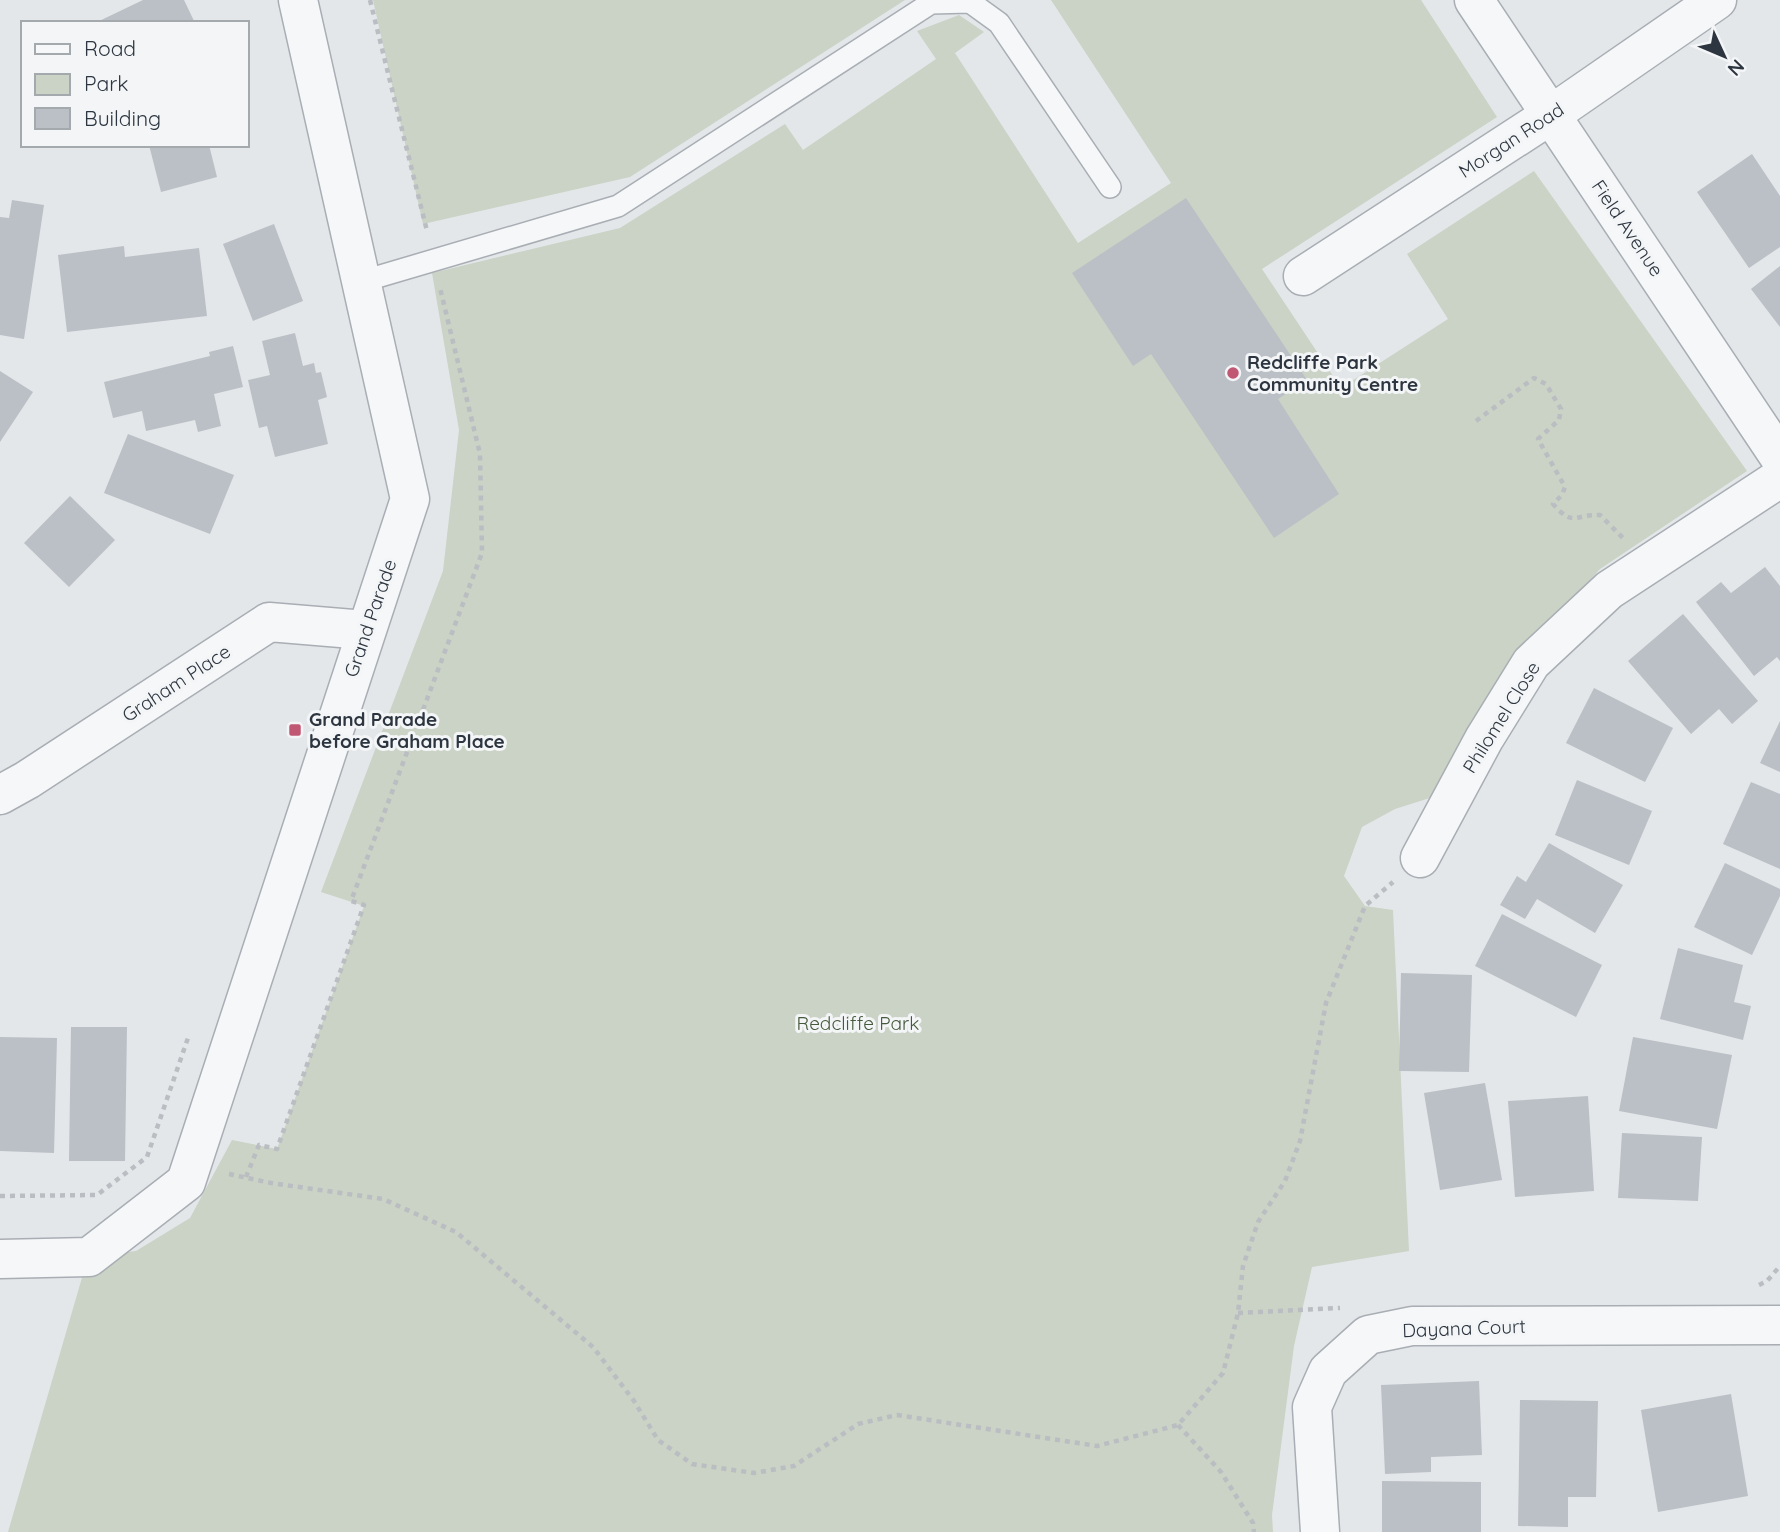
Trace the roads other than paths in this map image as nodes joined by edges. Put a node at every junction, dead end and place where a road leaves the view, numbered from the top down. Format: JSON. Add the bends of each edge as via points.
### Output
{"nodes":[{"id":1,"x":298,"y":0,"type":"edge"},
{"id":2,"x":1474,"y":0,"type":"edge"},
{"id":3,"x":1717,"y":0,"type":"edge"},
{"id":4,"x":1552,"y":114,"type":"junction"},
{"id":5,"x":1110,"y":187,"type":"dead end"},
{"id":6,"x":1303,"y":276,"type":"dead end"},
{"id":7,"x":360,"y":282,"type":"junction"},
{"id":8,"x":1780,"y":458,"type":"edge"},
{"id":9,"x":1780,"y":478,"type":"edge"},
{"id":10,"x":365,"y":630,"type":"junction"},
{"id":11,"x":0,"y":795,"type":"edge"},
{"id":12,"x":1420,"y":858,"type":"road end"},
{"id":13,"x":0,"y":1259,"type":"edge"},
{"id":14,"x":1780,"y":1325,"type":"edge"},
{"id":15,"x":1320,"y":1532,"type":"edge"}],
"edges":[{"from":1,"to":7,"type":"street","name":"Grand Parade"},
{"from":2,"to":4,"type":"street","name":"Field Avenue"},
{"from":3,"to":4,"type":"street","name":"Morgan Road"},
{"from":4,"to":6,"type":"street","name":"Morgan Road"},
{"from":4,"to":8,"type":"street","name":"Field Avenue"},
{"from":5,"to":7,"type":"lane","via":[[999,23],[970,2],[932,3],[618,206]]},
{"from":7,"to":10,"type":"street","name":"Grand Parade","via":[[410,499]]},
{"from":9,"to":12,"type":"street","name":"Philomel Close","via":[[1609,590],[1531,663]]},
{"from":10,"to":11,"type":"street","name":"Graham Place","via":[[270,622]]},
{"from":10,"to":13,"type":"street","name":"Grand Parade","via":[[186,1182],[89,1256]]},
{"from":14,"to":15,"type":"street","name":"Dayana Court","via":[[1412,1326],[1368,1335],[1328,1371],[1312,1407]]}]}
